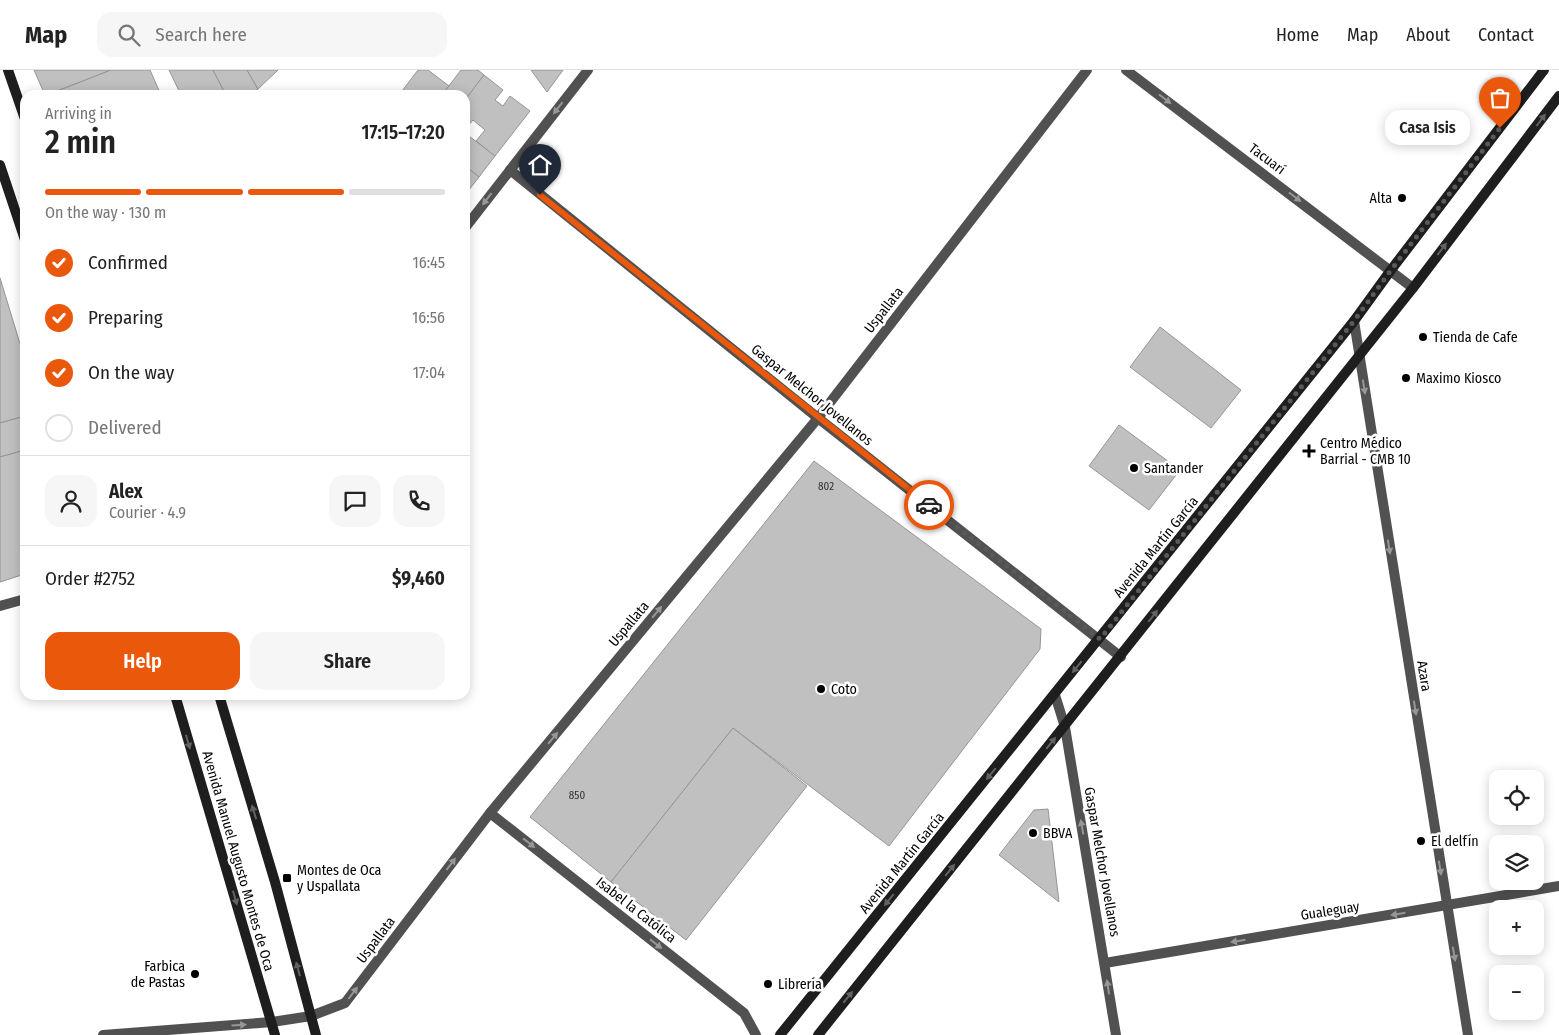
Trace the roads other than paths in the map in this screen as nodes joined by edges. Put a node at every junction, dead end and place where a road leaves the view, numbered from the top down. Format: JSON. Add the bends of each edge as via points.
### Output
{"nodes":[{"id":1,"x":8,"y":70,"type":"edge"},
{"id":2,"x":588,"y":70,"type":"edge"},
{"id":3,"x":1087,"y":70,"type":"edge"},
{"id":4,"x":1126,"y":70,"type":"edge"},
{"id":5,"x":1544,"y":70,"type":"edge"},
{"id":6,"x":1559,"y":96,"type":"edge"},
{"id":7,"x":20,"y":105,"type":"edge"},
{"id":8,"x":0,"y":165,"type":"edge"},
{"id":9,"x":510,"y":170,"type":"junction"},
{"id":10,"x":470,"y":222,"type":"edge"},
{"id":11,"x":20,"y":225,"type":"edge"},
{"id":12,"x":1391,"y":270,"type":"junction"},
{"id":13,"x":1413,"y":288,"type":"junction"},
{"id":14,"x":1354,"y":321,"type":"junction"},
{"id":15,"x":1359,"y":355,"type":"junction"},
{"id":16,"x":818,"y":418,"type":"junction"},
{"id":17,"x":20,"y":600,"type":"edge"},
{"id":18,"x":0,"y":606,"type":"edge"},
{"id":19,"x":1100,"y":639,"type":"junction"},
{"id":20,"x":1121,"y":657,"type":"junction"},
{"id":21,"x":1055,"y":695,"type":"junction"},
{"id":22,"x":175,"y":700,"type":"edge"},
{"id":23,"x":220,"y":700,"type":"edge"},
{"id":24,"x":1065,"y":727,"type":"junction"},
{"id":25,"x":490,"y":813,"type":"junction"},
{"id":26,"x":1559,"y":886,"type":"edge"},
{"id":27,"x":1446,"y":906,"type":"junction"},
{"id":28,"x":1105,"y":963,"type":"junction"},
{"id":29,"x":311,"y":1016,"type":"junction"},
{"id":30,"x":272,"y":1022,"type":"junction"},
{"id":31,"x":103,"y":1035,"type":"edge"},
{"id":32,"x":275,"y":1035,"type":"edge"},
{"id":33,"x":316,"y":1035,"type":"edge"},
{"id":34,"x":756,"y":1035,"type":"edge"},
{"id":35,"x":780,"y":1035,"type":"edge"},
{"id":36,"x":818,"y":1035,"type":"edge"},
{"id":37,"x":1116,"y":1035,"type":"edge"},
{"id":38,"x":1468,"y":1035,"type":"edge"}],
"edges":[{"from":1,"to":7,"type":"main road"},
{"from":2,"to":9,"type":"street","one_way":true},
{"from":3,"to":16,"type":"street","name":"Uspallata"},
{"from":4,"to":12,"type":"street","name":"Tacuarí","one_way":true},
{"from":5,"to":12,"type":"main road","name":"Avenida Martín García"},
{"from":13,"to":6,"type":"main road","one_way":true},
{"from":8,"to":11,"type":"main road"},
{"from":9,"to":10,"type":"street","one_way":true},
{"from":9,"to":16,"type":"street","name":"Gaspar Melchor Jovellanos"},
{"from":12,"to":13,"type":"street","name":"Tacuarí"},
{"from":12,"to":14,"type":"main road","name":"Avenida Martín García"},
{"from":13,"to":15,"type":"main road"},
{"from":14,"to":15,"type":"street","name":"Azara"},
{"from":14,"to":19,"type":"main road","name":"Avenida Martín García"},
{"from":20,"to":15,"type":"main road","one_way":true},
{"from":15,"to":27,"type":"street","name":"Azara","one_way":true},
{"from":16,"to":19,"type":"street","name":"Gaspar Melchor Jovellanos"},
{"from":25,"to":16,"type":"street","name":"Uspallata","one_way":true},
{"from":17,"to":18,"type":"street"},
{"from":19,"to":20,"type":"street","name":"Gaspar Melchor Jovellanos"},
{"from":19,"to":21,"type":"main road","name":"Avenida Martín García","one_way":true},
{"from":20,"to":24,"type":"main road"},
{"from":21,"to":24,"type":"street","name":"Gaspar Melchor Jovellanos"},
{"from":21,"to":35,"type":"main road","name":"Avenida Martín García","one_way":true},
{"from":22,"to":30,"type":"main road","name":"Avenida Manuel Augusto Montes de Oca","one_way":true},
{"from":29,"to":23,"type":"main road","name":"Avenida Manuel Augusto Montes de Oca","one_way":true},
{"from":28,"to":24,"type":"street","name":"Gaspar Melchor Jovellanos","one_way":true},
{"from":36,"to":24,"type":"main road","one_way":true},
{"from":29,"to":25,"type":"street","name":"Uspallata","one_way":true,"via":[[345,1003]]},
{"from":25,"to":34,"type":"street","name":"Isabel la Católica","one_way":true,"via":[[744,1013]]},
{"from":26,"to":27,"type":"street","name":"Gualeguay"},
{"from":27,"to":28,"type":"street","name":"Gualeguay","one_way":true},
{"from":27,"to":38,"type":"street","name":"Azara","one_way":true},
{"from":37,"to":28,"type":"street","name":"Gaspar Melchor Jovellanos","one_way":true},
{"from":29,"to":30,"type":"street","name":"Uspallata"},
{"from":29,"to":33,"type":"main road","name":"Avenida Manuel Augusto Montes de Oca"},
{"from":31,"to":30,"type":"street","name":"Uspallata","one_way":true},
{"from":30,"to":32,"type":"main road","name":"Avenida Manuel Augusto Montes de Oca"}]}
